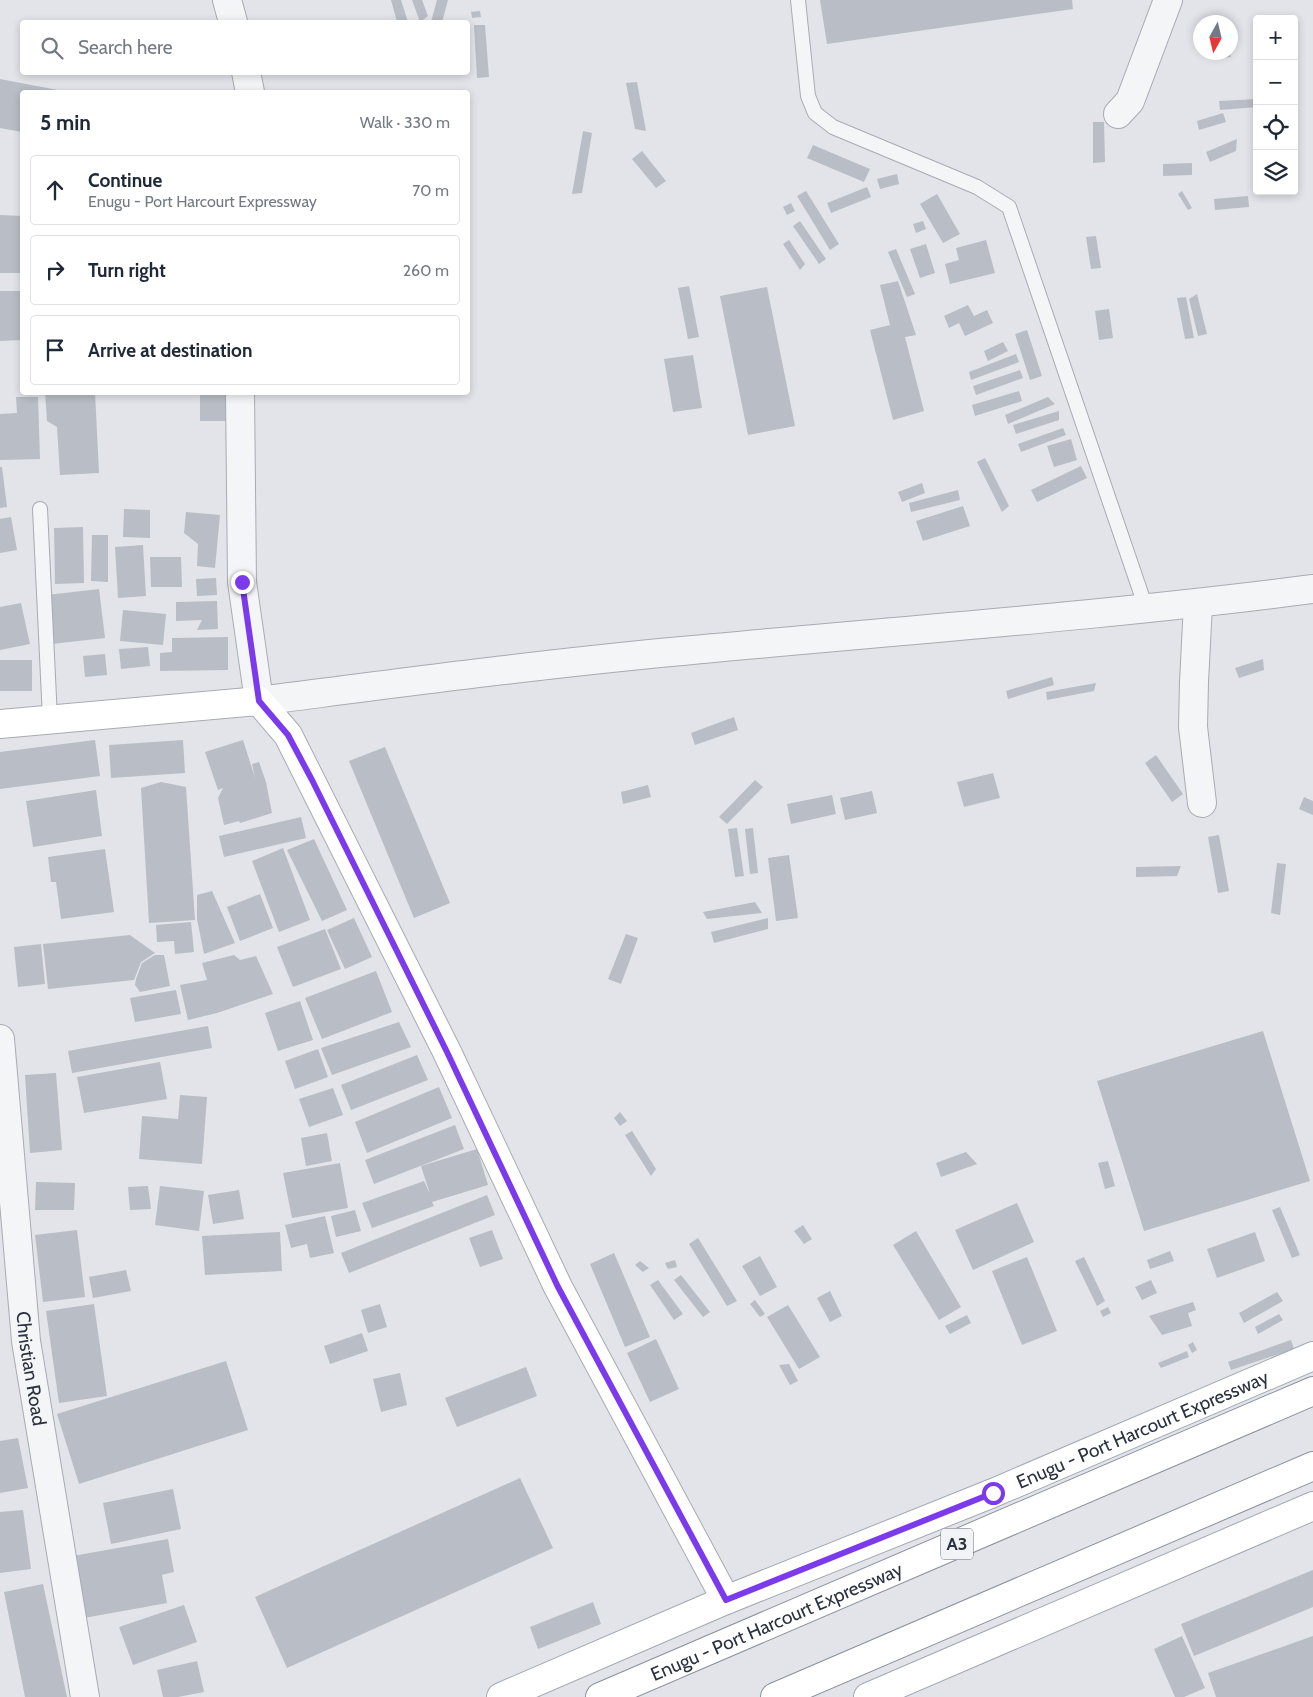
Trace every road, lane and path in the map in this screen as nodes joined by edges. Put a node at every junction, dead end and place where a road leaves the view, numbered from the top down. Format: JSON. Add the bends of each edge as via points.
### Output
{"nodes":[{"id":1,"x":226,"y":0,"type":"edge"},
{"id":2,"x":798,"y":0,"type":"edge"},
{"id":3,"x":1168,"y":0,"type":"edge"},
{"id":4,"x":232,"y":20,"type":"edge"},
{"id":5,"x":247,"y":75,"type":"edge"},
{"id":6,"x":250,"y":90,"type":"edge"},
{"id":7,"x":1118,"y":114,"type":"dead end"},
{"id":8,"x":240,"y":395,"type":"edge"},
{"id":9,"x":40,"y":509,"type":"dead end"},
{"id":10,"x":1313,"y":589,"type":"edge"},
{"id":11,"x":1198,"y":604,"type":"junction"},
{"id":12,"x":1146,"y":608,"type":"junction"},
{"id":13,"x":259,"y":701,"type":"junction"},
{"id":14,"x":50,"y":719,"type":"junction"},
{"id":15,"x":0,"y":724,"type":"edge"},
{"id":16,"x":1202,"y":803,"type":"dead end"},
{"id":17,"x":0,"y":1039,"type":"edge"},
{"id":18,"x":1313,"y":1356,"type":"edge"},
{"id":19,"x":1313,"y":1391,"type":"edge"},
{"id":20,"x":1313,"y":1466,"type":"edge"},
{"id":21,"x":1313,"y":1506,"type":"edge"},
{"id":22,"x":726,"y":1600,"type":"junction"},
{"id":23,"x":86,"y":1697,"type":"edge"},
{"id":24,"x":501,"y":1697,"type":"edge"},
{"id":25,"x":600,"y":1697,"type":"edge"},
{"id":26,"x":775,"y":1697,"type":"edge"},
{"id":27,"x":868,"y":1697,"type":"edge"}],
"edges":[{"from":1,"to":4,"type":"street"},
{"from":2,"to":12,"type":"lane","via":[[808,96],[815,113],[833,127],[977,187],[1008,207]]},
{"from":3,"to":7,"type":"street","via":[[1130,101]]},
{"from":5,"to":6,"type":"street"},
{"from":8,"to":13,"type":"street","via":[[242,582]]},
{"from":9,"to":14,"type":"lane"},
{"from":10,"to":11,"type":"street"},
{"from":11,"to":12,"type":"street"},
{"from":11,"to":16,"type":"street","via":[[1193,727]]},
{"from":12,"to":13,"type":"street","via":[[679,651]]},
{"from":13,"to":14,"type":"main road"},
{"from":13,"to":22,"type":"main road","via":[[288,735],[308,772],[447,1052],[558,1287]]},
{"from":14,"to":15,"type":"main road"},
{"from":17,"to":23,"type":"street","name":"Christian Road","via":[[26,1341]]},
{"from":18,"to":22,"type":"main road","name":"Enugu - Port Harcourt Expressway","number":"A3","via":[[993,1493]]},
{"from":19,"to":25,"type":"main road","name":"Enugu - Port Harcourt Expressway","number":"A3"},
{"from":20,"to":26,"type":"main road"},
{"from":21,"to":27,"type":"main road"},
{"from":22,"to":24,"type":"main road","name":"Enugu - Port Harcourt Expressway","number":"A3"}]}
